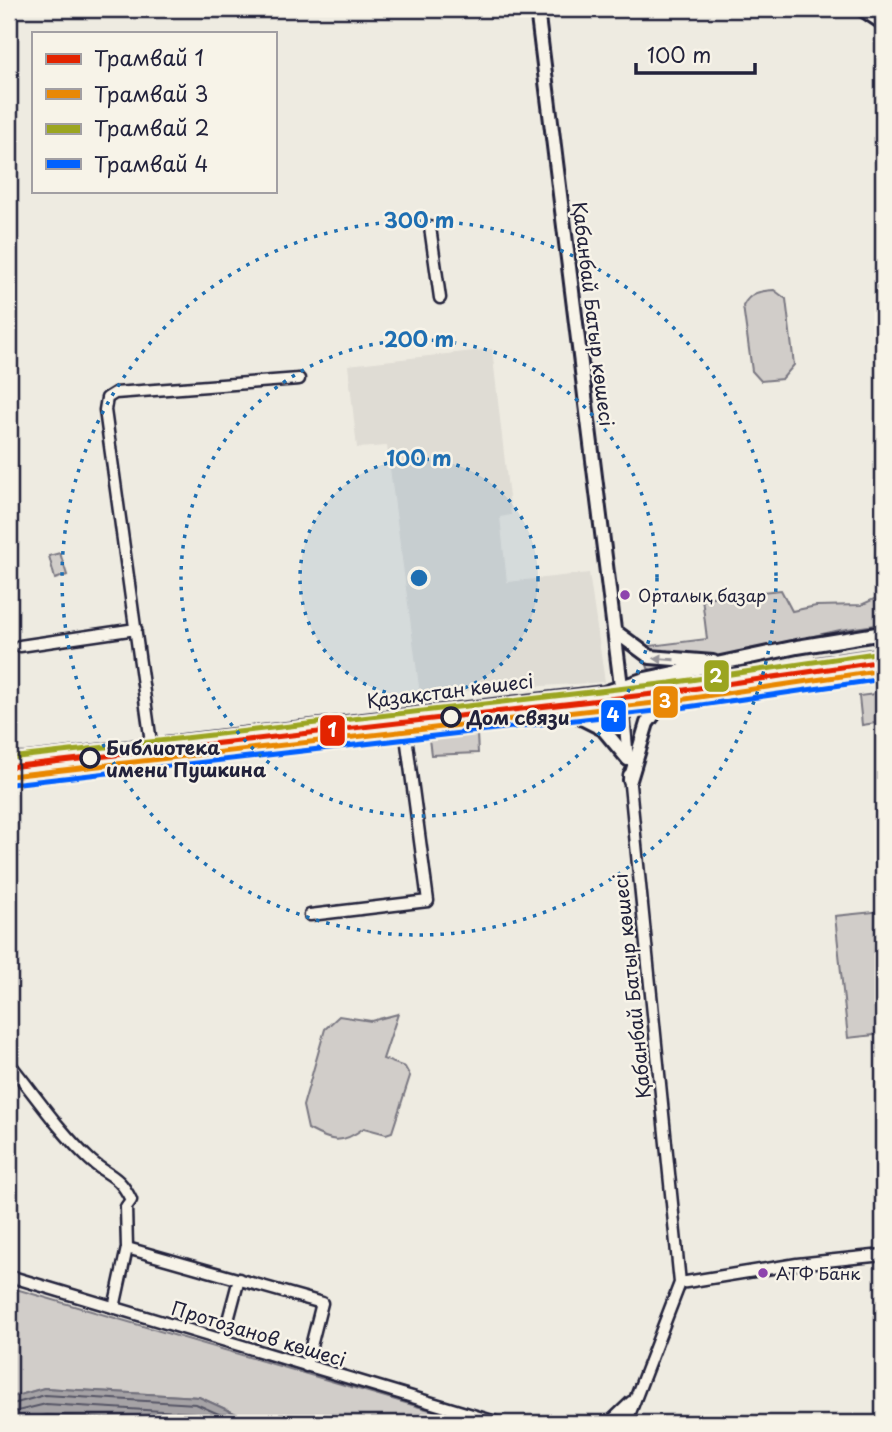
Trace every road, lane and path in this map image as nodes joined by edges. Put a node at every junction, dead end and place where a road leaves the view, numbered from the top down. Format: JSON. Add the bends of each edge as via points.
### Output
{"nodes":[{"id":1,"x":537,"y":9,"type":"edge"},
{"id":2,"x":862,"y":9,"type":"edge"},
{"id":3,"x":883,"y":23,"type":"edge"},
{"id":4,"x":430,"y":227,"type":"dead end"},
{"id":5,"x":440,"y":298,"type":"dead end"},
{"id":6,"x":299,"y":379,"type":"dead end"},
{"id":7,"x":615,"y":628,"type":"junction"},
{"id":8,"x":136,"y":629,"type":"junction"},
{"id":9,"x":883,"y":634,"type":"edge"},
{"id":10,"x":20,"y":646,"type":"dead end"},
{"id":11,"x":720,"y":664,"type":"junction"},
{"id":12,"x":686,"y":671,"type":"junction"},
{"id":13,"x":622,"y":691,"type":"junction"},
{"id":14,"x":566,"y":711,"type":"junction"},
{"id":15,"x":403,"y":715,"type":"junction"},
{"id":16,"x":405,"y":729,"type":"junction"},
{"id":17,"x":231,"y":736,"type":"junction"},
{"id":18,"x":233,"y":749,"type":"junction"},
{"id":19,"x":152,"y":751,"type":"junction"},
{"id":20,"x":628,"y":759,"type":"junction"},
{"id":21,"x":9,"y":762,"type":"edge"},
{"id":22,"x":9,"y":774,"type":"edge"},
{"id":23,"x":630,"y":780,"type":"junction"},
{"id":24,"x":310,"y":915,"type":"dead end"},
{"id":25,"x":9,"y":1063,"type":"edge"},
{"id":26,"x":127,"y":1248,"type":"junction"},
{"id":27,"x":883,"y":1255,"type":"edge"},
{"id":28,"x":9,"y":1276,"type":"edge"},
{"id":29,"x":239,"y":1279,"type":"junction"},
{"id":30,"x":680,"y":1283,"type":"junction"},
{"id":31,"x":114,"y":1308,"type":"junction"},
{"id":32,"x":223,"y":1339,"type":"junction"},
{"id":33,"x":306,"y":1366,"type":"junction"},
{"id":34,"x":636,"y":1397,"type":"junction"},
{"id":35,"x":499,"y":1423,"type":"edge"},
{"id":36,"x":609,"y":1423,"type":"edge"},
{"id":37,"x":626,"y":1423,"type":"edge"}],
"edges":[{"from":1,"to":7,"type":"main road","name":"Қабанбай Батыр көшесі"},
{"from":2,"to":3,"type":"main road"},
{"from":4,"to":5,"type":"street"},
{"from":6,"to":8,"type":"street","via":[[115,393],[107,398]]},
{"from":11,"to":7,"type":"main road","one_way":true,"via":[[650,657]]},
{"from":7,"to":13,"type":"main road","name":"Қабанбай Батыр көшесі"},
{"from":8,"to":10,"type":"street"},
{"from":8,"to":19,"type":"street"},
{"from":9,"to":11,"type":"main road","name":"Қазақстан көшесі"},
{"from":11,"to":12,"type":"main road","name":"Қазақстан көшесі"},
{"from":12,"to":13,"type":"main road","name":"Қазақстан көшесі","via":[[645,679]]},
{"from":12,"to":23,"type":"main road","via":[[647,723]]},
{"from":13,"to":14,"type":"main road","name":"Қазақстан көшесі","via":[[612,704]]},
{"from":13,"to":15,"type":"main road","name":"Қазақстан көшесі"},
{"from":13,"to":20,"type":"street","name":"Қабанбай Батыр көшесі"},
{"from":14,"to":16,"type":"main road","name":"Қазақстан көшесі"},
{"from":14,"to":20,"type":"main road","via":[[603,729]]},
{"from":15,"to":16,"type":"street"},
{"from":15,"to":17,"type":"main road","name":"Қазақстан көшесі"},
{"from":16,"to":18,"type":"main road","name":"Қазақстан көшесі"},
{"from":16,"to":24,"type":"street","via":[[428,901]]},
{"from":17,"to":18,"type":"main road"},
{"from":17,"to":19,"type":"main road","name":"Қазақстан көшесі"},
{"from":18,"to":19,"type":"main road","name":"Қазақстан көшесі"},
{"from":19,"to":21,"type":"main road","name":"Қазақстан көшесі"},
{"from":19,"to":22,"type":"main road","name":"Қазақстан көшесі"},
{"from":20,"to":23,"type":"street","name":"Қабанбай Батыр көшесі"},
{"from":23,"to":30,"type":"street","name":"Қабанбай Батыр көшесі"},
{"from":25,"to":26,"type":"street","via":[[91,1162],[124,1185],[131,1200],[126,1207]]},
{"from":26,"to":29,"type":"street"},
{"from":26,"to":31,"type":"street"},
{"from":27,"to":30,"type":"street"},
{"from":28,"to":31,"type":"street","name":"Протозанов көшесі"},
{"from":29,"to":32,"type":"street"},
{"from":29,"to":33,"type":"street","via":[[322,1303]]},
{"from":30,"to":34,"type":"street"},
{"from":31,"to":32,"type":"street","name":"Протозанов көшесі"},
{"from":32,"to":33,"type":"street","name":"Протозанов көшесі"},
{"from":33,"to":35,"type":"street","name":"Протозанов көшесі"},
{"from":34,"to":36,"type":"street"},
{"from":34,"to":37,"type":"street"}]}
